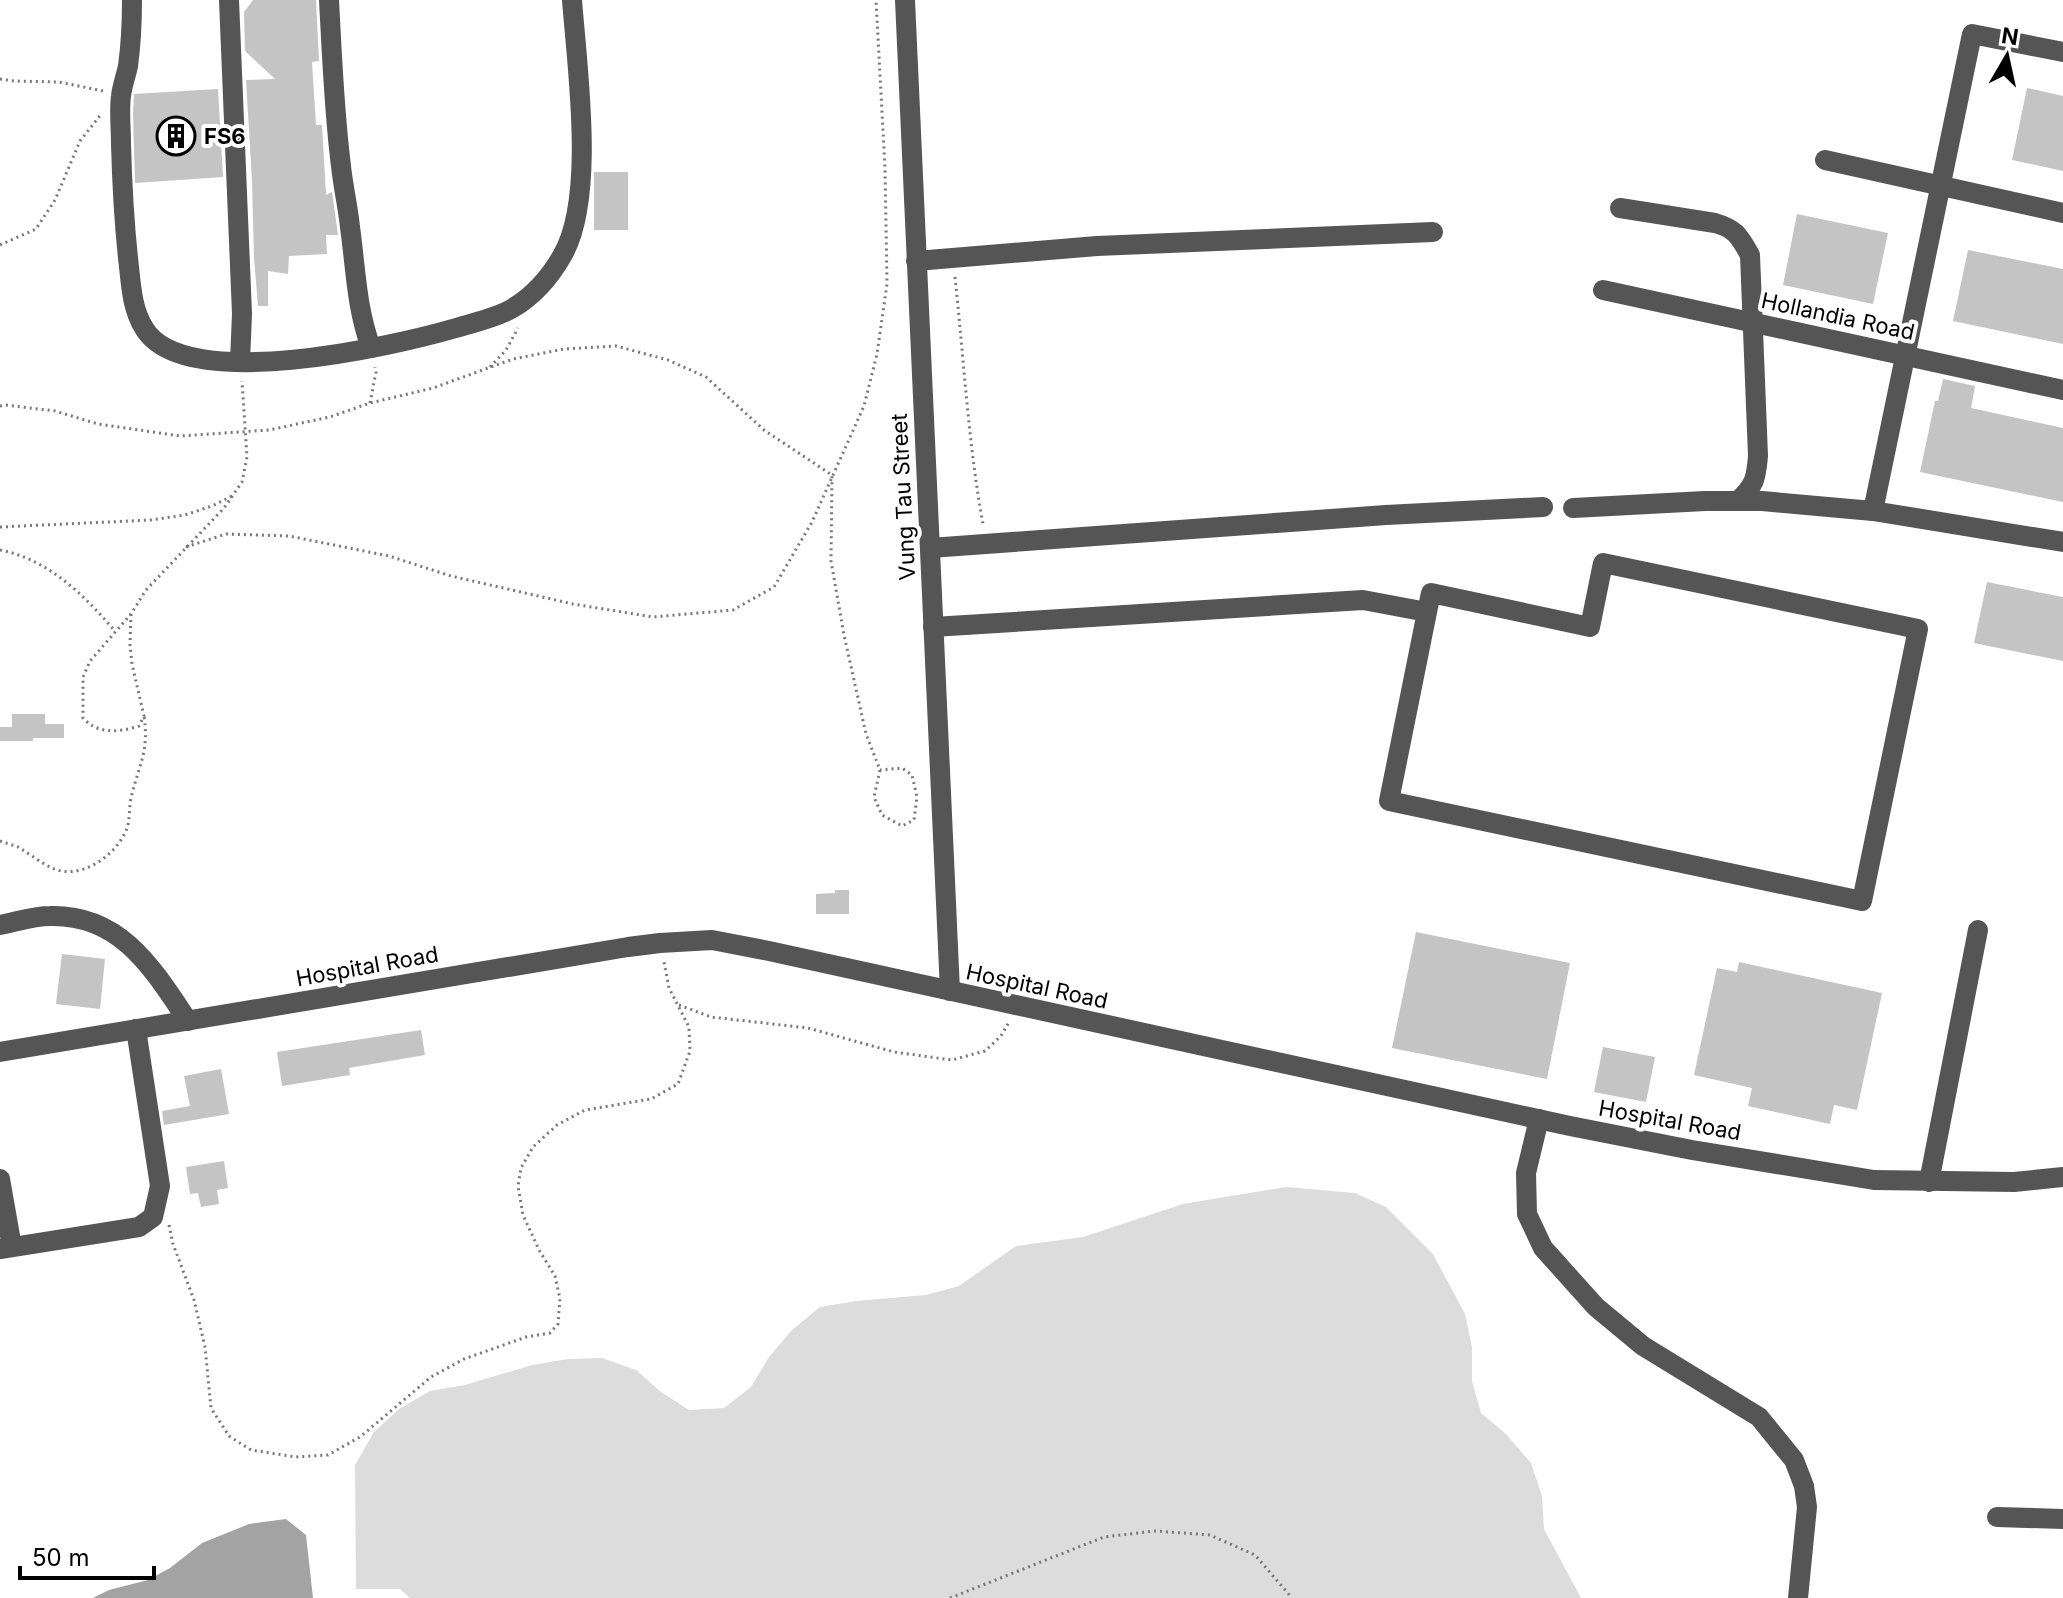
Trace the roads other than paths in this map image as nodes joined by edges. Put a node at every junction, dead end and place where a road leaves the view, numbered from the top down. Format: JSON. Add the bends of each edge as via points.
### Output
{"nodes":[{"id":1,"x":132,"y":0,"type":"edge"},
{"id":2,"x":229,"y":0,"type":"edge"},
{"id":3,"x":329,"y":0,"type":"edge"},
{"id":4,"x":572,"y":0,"type":"edge"},
{"id":5,"x":905,"y":0,"type":"edge"},
{"id":6,"x":2063,"y":52,"type":"edge"},
{"id":7,"x":1825,"y":160,"type":"dead end"},
{"id":8,"x":1941,"y":186,"type":"junction"},
{"id":9,"x":1620,"y":208,"type":"dead end"},
{"id":10,"x":2063,"y":213,"type":"edge"},
{"id":11,"x":1433,"y":232,"type":"dead end"},
{"id":12,"x":916,"y":261,"type":"junction"},
{"id":13,"x":1603,"y":290,"type":"dead end"},
{"id":14,"x":1753,"y":322,"type":"junction"},
{"id":15,"x":371,"y":348,"type":"junction"},
{"id":16,"x":1906,"y":355,"type":"junction"},
{"id":17,"x":240,"y":361,"type":"junction"},
{"id":18,"x":2063,"y":390,"type":"edge"},
{"id":19,"x":1738,"y":501,"type":"junction"},
{"id":20,"x":1543,"y":507,"type":"dead end"},
{"id":21,"x":1573,"y":508,"type":"dead end"},
{"id":22,"x":1873,"y":511,"type":"junction"},
{"id":23,"x":2063,"y":542,"type":"edge"},
{"id":24,"x":930,"y":548,"type":"junction"},
{"id":25,"x":1427,"y":612,"type":"junction"},
{"id":26,"x":933,"y":627,"type":"junction"},
{"id":27,"x":0,"y":925,"type":"edge"},
{"id":28,"x":1978,"y":930,"type":"dead end"},
{"id":29,"x":950,"y":991,"type":"junction"},
{"id":30,"x":188,"y":1021,"type":"junction"},
{"id":31,"x":136,"y":1029,"type":"junction"},
{"id":32,"x":0,"y":1052,"type":"edge"},
{"id":33,"x":1539,"y":1119,"type":"junction"},
{"id":34,"x":2063,"y":1177,"type":"edge"},
{"id":35,"x":0,"y":1179,"type":"edge"},
{"id":36,"x":1929,"y":1182,"type":"junction"},
{"id":37,"x":6,"y":1248,"type":"edge"},
{"id":38,"x":1997,"y":1517,"type":"dead end"},
{"id":39,"x":2063,"y":1519,"type":"edge"},
{"id":40,"x":1798,"y":1598,"type":"edge"}],
"edges":[{"from":1,"to":17,"type":"street","via":[[133,27],[121,97],[122,200],[134,308],[145,331],[162,347],[184,356]]},
{"from":2,"to":17,"type":"street"},
{"from":3,"to":15,"type":"street","via":[[341,168],[357,295]]},
{"from":4,"to":15,"type":"street","via":[[582,134],[575,226],[565,253],[531,295],[511,309]]},
{"from":5,"to":12,"type":"street","name":"Vung Tau Street"},
{"from":6,"to":8,"type":"street","via":[[1972,34]]},
{"from":7,"to":8,"type":"street"},
{"from":8,"to":10,"type":"street"},
{"from":8,"to":16,"type":"street"},
{"from":9,"to":14,"type":"street","via":[[1729,227],[1750,255]]},
{"from":11,"to":12,"type":"street","via":[[1097,246]]},
{"from":12,"to":24,"type":"street","name":"Vung Tau Street"},
{"from":13,"to":14,"type":"street","name":"Hollandia Road"},
{"from":14,"to":16,"type":"street","name":"Hollandia Road"},
{"from":14,"to":19,"type":"street","via":[[1758,456],[1752,488]]},
{"from":15,"to":17,"type":"street","via":[[289,361]]},
{"from":16,"to":18,"type":"street","name":"Hollandia Road"},
{"from":16,"to":22,"type":"street"},
{"from":19,"to":21,"type":"street"},
{"from":19,"to":22,"type":"street"},
{"from":20,"to":24,"type":"street"},
{"from":22,"to":23,"type":"street"},
{"from":24,"to":26,"type":"street","name":"Vung Tau Street"},
{"from":25,"to":25,"type":"street","via":[[1389,801],[1862,901],[1918,629],[1603,563],[1590,627],[1431,593]]},
{"from":25,"to":26,"type":"street","via":[[1363,600]]},
{"from":26,"to":29,"type":"street","name":"Vung Tau Street"},
{"from":27,"to":30,"type":"street","via":[[66,917],[114,934],[146,961]]},
{"from":28,"to":36,"type":"street"},
{"from":29,"to":30,"type":"street","name":"Hospital Road","via":[[712,940],[660,943]]},
{"from":29,"to":33,"type":"street","name":"Hospital Road"},
{"from":30,"to":31,"type":"street","name":"Hospital Road"},
{"from":31,"to":32,"type":"street","name":"Hospital Road"},
{"from":31,"to":37,"type":"street","via":[[160,1186],[153,1217],[139,1227]]},
{"from":33,"to":36,"type":"street","name":"Hospital Road","via":[[1859,1178]]},
{"from":33,"to":40,"type":"street","via":[[1526,1173],[1527,1214],[1543,1248],[1596,1307],[1643,1346],[1759,1417],[1794,1460],[1807,1507]]},
{"from":34,"to":36,"type":"street","name":"Hospital Road"},
{"from":35,"to":37,"type":"street"},
{"from":38,"to":39,"type":"street"}]}
